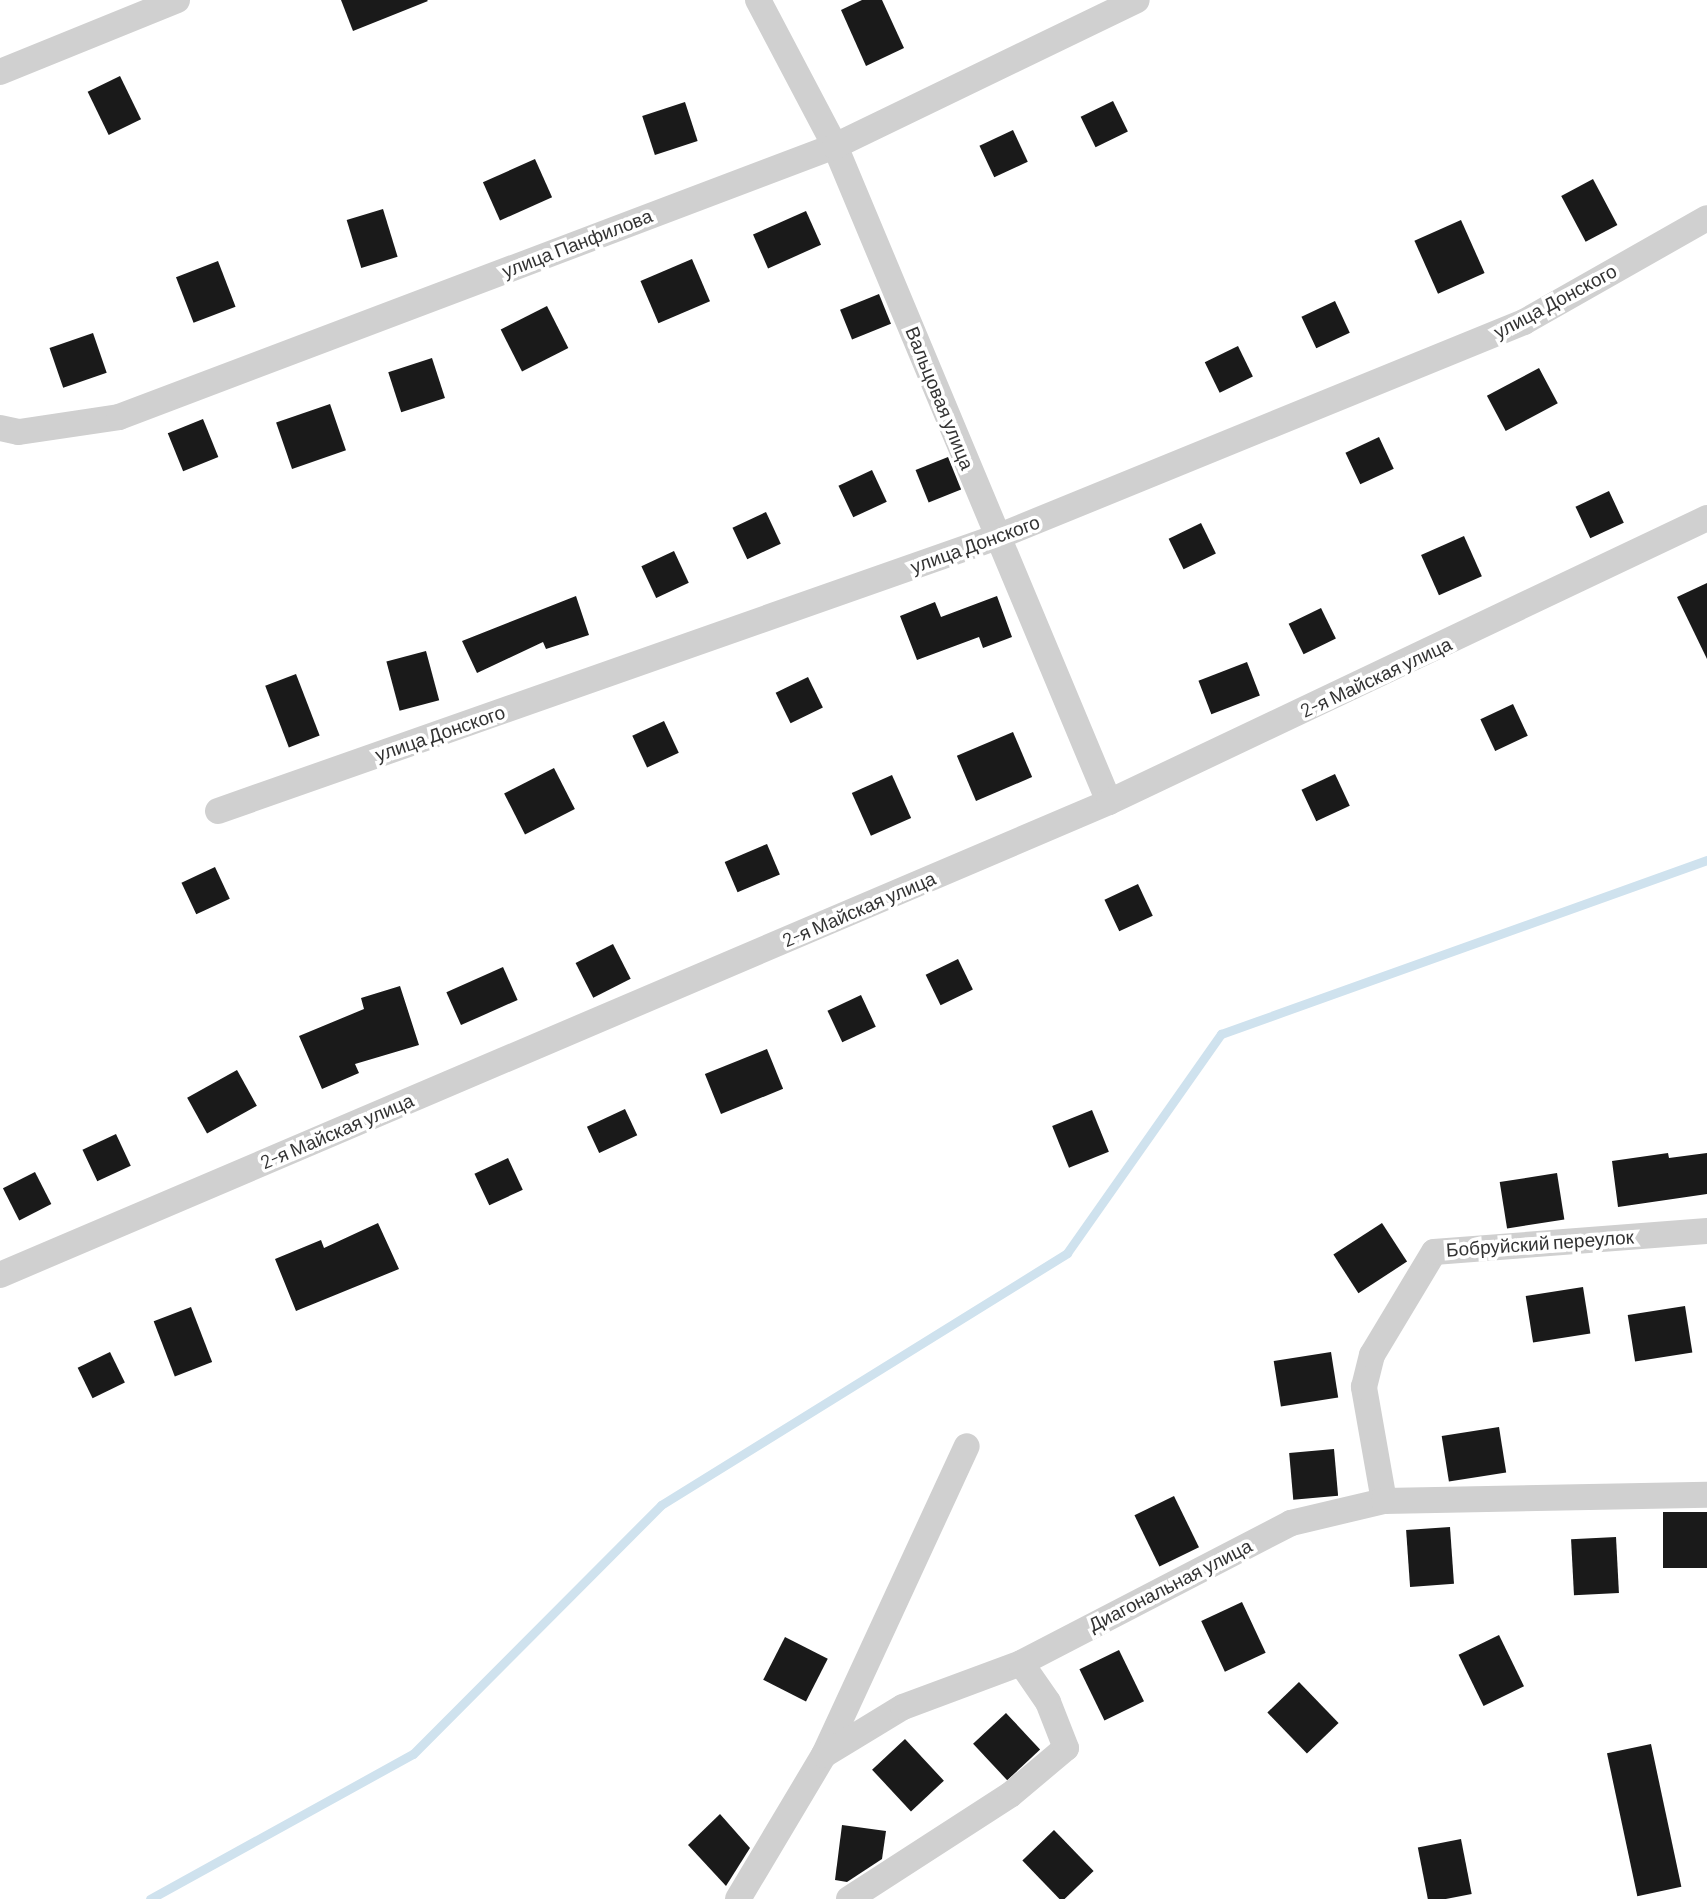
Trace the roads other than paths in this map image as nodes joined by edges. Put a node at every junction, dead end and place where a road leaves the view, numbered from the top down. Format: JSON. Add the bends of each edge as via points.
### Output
{"nodes":[{"id":1,"x":177,"y":0,"type":"edge"},
{"id":2,"x":758,"y":0,"type":"edge"},
{"id":3,"x":1137,"y":0,"type":"edge"},
{"id":4,"x":0,"y":72,"type":"edge"},
{"id":5,"x":835,"y":146,"type":"junction"},
{"id":6,"x":1707,"y":218,"type":"edge"},
{"id":7,"x":0,"y":428,"type":"edge"},
{"id":8,"x":1707,"y":518,"type":"edge"},
{"id":9,"x":997,"y":537,"type":"junction"},
{"id":10,"x":1109,"y":802,"type":"junction"},
{"id":11,"x":218,"y":811,"type":"dead end"},
{"id":12,"x":1707,"y":1231,"type":"edge"},
{"id":13,"x":0,"y":1275,"type":"edge"},
{"id":14,"x":967,"y":1446,"type":"dead end"},
{"id":15,"x":1707,"y":1494,"type":"edge"},
{"id":16,"x":1384,"y":1501,"type":"junction"},
{"id":17,"x":1021,"y":1663,"type":"junction"},
{"id":18,"x":824,"y":1755,"type":"junction"},
{"id":19,"x":738,"y":1899,"type":"edge"},
{"id":20,"x":849,"y":1899,"type":"edge"}],
"edges":[{"from":1,"to":4,"type":"street"},
{"from":2,"to":5,"type":"street","name":"Вальцовая улица"},
{"from":3,"to":5,"type":"street","name":"улица Панфилова"},
{"from":5,"to":7,"type":"street","name":"улица Панфилова","via":[[119,417],[19,432]]},
{"from":5,"to":9,"type":"street","name":"Вальцовая улица"},
{"from":6,"to":9,"type":"street","name":"улица Донского","via":[[1524,322]]},
{"from":8,"to":10,"type":"street","name":"2-я Майская улица"},
{"from":9,"to":10,"type":"street","name":"Вальцовая улица"},
{"from":9,"to":11,"type":"street","name":"улица Донского"},
{"from":10,"to":13,"type":"street","name":"2-я Майская улица"},
{"from":12,"to":16,"type":"street","name":"Бобруйский переулок","via":[[1434,1252],[1372,1355],[1364,1387]]},
{"from":14,"to":18,"type":"street"},
{"from":15,"to":16,"type":"street","name":"Диагональная улица"},
{"from":16,"to":17,"type":"street","name":"Диагональная улица","via":[[1291,1524]]},
{"from":17,"to":18,"type":"street","name":"Диагональная улица","via":[[903,1707]]},
{"from":17,"to":20,"type":"street","via":[[1048,1702],[1066,1748],[1010,1795]]},
{"from":18,"to":19,"type":"street","name":"Диагональная улица"}]}
